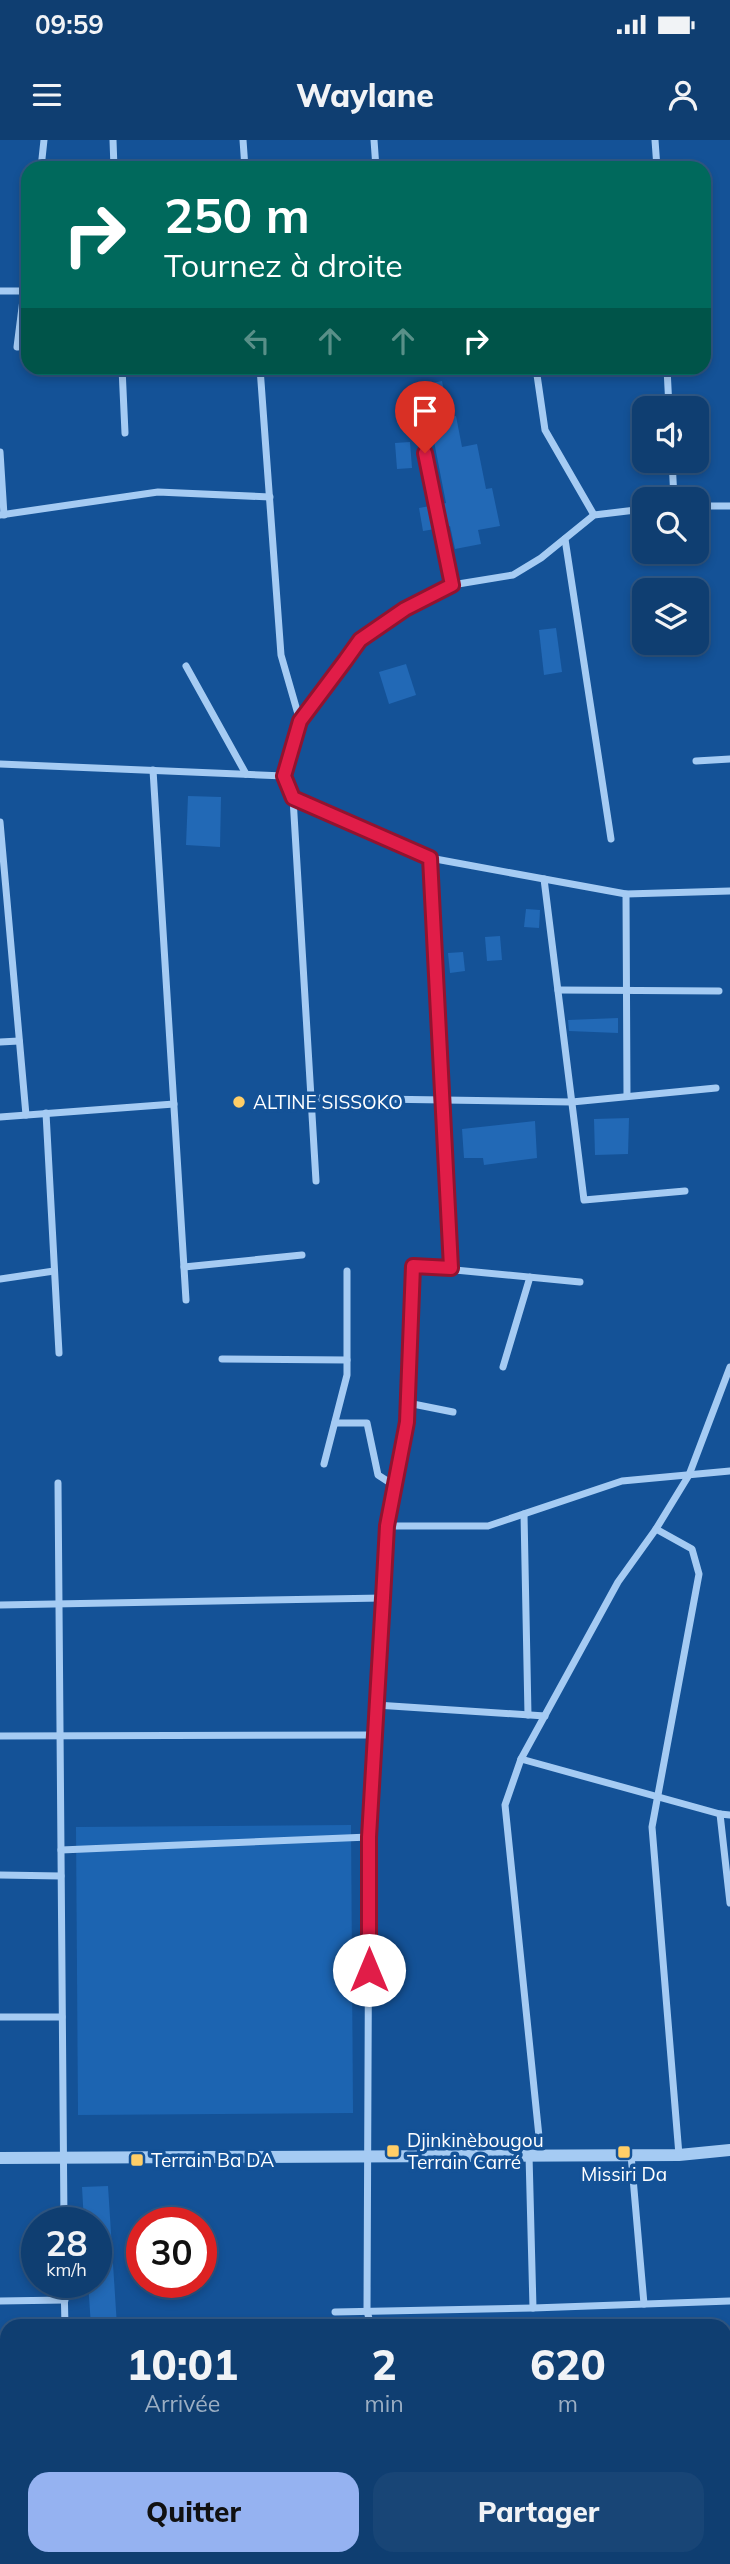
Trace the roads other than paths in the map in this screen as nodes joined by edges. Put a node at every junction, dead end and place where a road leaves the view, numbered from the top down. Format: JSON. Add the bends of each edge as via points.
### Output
{"nodes":[{"id":1,"x":44,"y":140,"type":"edge"},
{"id":2,"x":113,"y":140,"type":"edge"},
{"id":3,"x":243,"y":140,"type":"edge"},
{"id":4,"x":374,"y":140,"type":"edge"},
{"id":5,"x":655,"y":140,"type":"edge"},
{"id":6,"x":42,"y":161,"type":"edge"},
{"id":7,"x":114,"y":161,"type":"edge"},
{"id":8,"x":244,"y":161,"type":"edge"},
{"id":9,"x":376,"y":161,"type":"edge"},
{"id":10,"x":656,"y":161,"type":"edge"},
{"id":11,"x":0,"y":291,"type":"edge"},
{"id":12,"x":21,"y":291,"type":"edge"},
{"id":13,"x":21,"y":315,"type":"edge"},
{"id":14,"x":17,"y":347,"type":"dead end"},
{"id":15,"x":122,"y":375,"type":"edge"},
{"id":16,"x":261,"y":375,"type":"edge"},
{"id":17,"x":537,"y":375,"type":"edge"},
{"id":18,"x":667,"y":375,"type":"edge"},
{"id":19,"x":668,"y":396,"type":"edge"},
{"id":20,"x":415,"y":400,"type":"dead end"},
{"id":21,"x":125,"y":433,"type":"dead end"},
{"id":22,"x":0,"y":452,"type":"edge"},
{"id":23,"x":270,"y":497,"type":"junction"},
{"id":24,"x":709,"y":506,"type":"edge"},
{"id":25,"x":730,"y":506,"type":"edge"},
{"id":26,"x":632,"y":510,"type":"edge"},
{"id":27,"x":2,"y":515,"type":"edge"},
{"id":28,"x":594,"y":515,"type":"junction"},
{"id":29,"x":565,"y":539,"type":"junction"},
{"id":30,"x":452,"y":585,"type":"junction"},
{"id":31,"x":186,"y":666,"type":"dead end"},
{"id":32,"x":300,"y":721,"type":"junction"},
{"id":33,"x":730,"y":760,"type":"edge"},
{"id":34,"x":696,"y":761,"type":"dead end"},
{"id":35,"x":0,"y":764,"type":"edge"},
{"id":36,"x":153,"y":770,"type":"junction"},
{"id":37,"x":246,"y":774,"type":"junction"},
{"id":38,"x":284,"y":776,"type":"junction"},
{"id":39,"x":293,"y":798,"type":"junction"},
{"id":40,"x":0,"y":822,"type":"edge"},
{"id":41,"x":611,"y":839,"type":"dead end"},
{"id":42,"x":430,"y":858,"type":"junction"},
{"id":43,"x":544,"y":879,"type":"junction"},
{"id":44,"x":730,"y":891,"type":"edge"},
{"id":45,"x":626,"y":894,"type":"junction"},
{"id":46,"x":558,"y":990,"type":"junction"},
{"id":47,"x":627,"y":991,"type":"junction"},
{"id":48,"x":719,"y":991,"type":"dead end"},
{"id":49,"x":19,"y":1041,"type":"junction"},
{"id":50,"x":0,"y":1042,"type":"edge"},
{"id":51,"x":716,"y":1088,"type":"dead end"},
{"id":52,"x":627,"y":1096,"type":"junction"},
{"id":53,"x":310,"y":1098,"type":"junction"},
{"id":54,"x":442,"y":1100,"type":"junction"},
{"id":55,"x":572,"y":1102,"type":"junction"},
{"id":56,"x":174,"y":1104,"type":"junction"},
{"id":57,"x":46,"y":1113,"type":"junction"},
{"id":58,"x":26,"y":1115,"type":"junction"},
{"id":59,"x":0,"y":1116,"type":"edge"},
{"id":60,"x":316,"y":1181,"type":"dead end"},
{"id":61,"x":685,"y":1191,"type":"dead end"},
{"id":62,"x":302,"y":1255,"type":"dead end"},
{"id":63,"x":184,"y":1267,"type":"junction"},
{"id":64,"x":451,"y":1268,"type":"junction"},
{"id":65,"x":54,"y":1271,"type":"junction"},
{"id":66,"x":347,"y":1271,"type":"dead end"},
{"id":67,"x":530,"y":1277,"type":"junction"},
{"id":68,"x":0,"y":1279,"type":"edge"},
{"id":69,"x":580,"y":1282,"type":"dead end"},
{"id":70,"x":186,"y":1300,"type":"dead end"},
{"id":71,"x":59,"y":1353,"type":"dead end"},
{"id":72,"x":222,"y":1359,"type":"dead end"},
{"id":73,"x":347,"y":1360,"type":"junction"},
{"id":74,"x":503,"y":1367,"type":"dead end"},
{"id":75,"x":730,"y":1367,"type":"edge"},
{"id":76,"x":408,"y":1403,"type":"junction"},
{"id":77,"x":453,"y":1412,"type":"dead end"},
{"id":78,"x":335,"y":1423,"type":"junction"},
{"id":79,"x":324,"y":1464,"type":"dead end"},
{"id":80,"x":730,"y":1471,"type":"edge"},
{"id":81,"x":689,"y":1475,"type":"junction"},
{"id":82,"x":58,"y":1483,"type":"dead end"},
{"id":83,"x":395,"y":1486,"type":"junction"},
{"id":84,"x":524,"y":1514,"type":"junction"},
{"id":85,"x":387,"y":1526,"type":"junction"},
{"id":86,"x":656,"y":1529,"type":"junction"},
{"id":87,"x":383,"y":1598,"type":"junction"},
{"id":88,"x":59,"y":1604,"type":"junction"},
{"id":89,"x":0,"y":1605,"type":"edge"},
{"id":90,"x":376,"y":1705,"type":"junction"},
{"id":91,"x":528,"y":1715,"type":"junction"},
{"id":92,"x":545,"y":1716,"type":"junction"},
{"id":93,"x":374,"y":1735,"type":"junction"},
{"id":94,"x":0,"y":1736,"type":"edge"},
{"id":95,"x":60,"y":1736,"type":"junction"},
{"id":96,"x":522,"y":1759,"type":"junction"},
{"id":97,"x":658,"y":1797,"type":"junction"},
{"id":98,"x":720,"y":1814,"type":"junction"},
{"id":99,"x":730,"y":1815,"type":"edge"},
{"id":100,"x":369,"y":1837,"type":"junction"},
{"id":101,"x":61,"y":1850,"type":"junction"},
{"id":102,"x":0,"y":1875,"type":"edge"},
{"id":103,"x":61,"y":1876,"type":"junction"},
{"id":104,"x":730,"y":1903,"type":"edge"},
{"id":105,"x":0,"y":2017,"type":"edge"},
{"id":106,"x":62,"y":2017,"type":"junction"},
{"id":107,"x":730,"y":2150,"type":"edge"},
{"id":108,"x":631,"y":2155,"type":"junction"},
{"id":109,"x":679,"y":2155,"type":"junction"},
{"id":110,"x":368,"y":2156,"type":"junction"},
{"id":111,"x":535,"y":2156,"type":"junction"},
{"id":112,"x":0,"y":2158,"type":"edge"},
{"id":113,"x":64,"y":2158,"type":"junction"},
{"id":114,"x":64,"y":2207,"type":"edge"},
{"id":115,"x":65,"y":2300,"type":"joint"},
{"id":116,"x":0,"y":2301,"type":"edge"},
{"id":117,"x":730,"y":2301,"type":"edge"},
{"id":118,"x":644,"y":2304,"type":"junction"},
{"id":119,"x":533,"y":2308,"type":"junction"},
{"id":120,"x":367,"y":2311,"type":"junction"},
{"id":121,"x":335,"y":2312,"type":"dead end"},
{"id":122,"x":65,"y":2319,"type":"edge"},
{"id":123,"x":369,"y":2319,"type":"edge"}],
"edges":[{"from":1,"to":6,"type":"street"},
{"from":2,"to":7,"type":"street"},
{"from":3,"to":8,"type":"street"},
{"from":4,"to":9,"type":"street"},
{"from":5,"to":10,"type":"street"},
{"from":11,"to":12,"type":"street"},
{"from":13,"to":14,"type":"street"},
{"from":15,"to":21,"type":"street"},
{"from":16,"to":23,"type":"street"},
{"from":17,"to":28,"type":"street","via":[[545,430]]},
{"from":18,"to":19,"type":"street"},
{"from":20,"to":30,"type":"street"},
{"from":22,"to":27,"type":"street"},
{"from":23,"to":27,"type":"street","via":[[158,492]]},
{"from":23,"to":32,"type":"street","via":[[281,655]]},
{"from":24,"to":25,"type":"street"},
{"from":26,"to":28,"type":"street"},
{"from":28,"to":29,"type":"street"},
{"from":29,"to":30,"type":"street","via":[[513,575]]},
{"from":29,"to":41,"type":"street"},
{"from":30,"to":32,"type":"street","via":[[405,609],[360,640]]},
{"from":31,"to":37,"type":"street"},
{"from":32,"to":38,"type":"street"},
{"from":33,"to":34,"type":"street"},
{"from":35,"to":36,"type":"street"},
{"from":36,"to":37,"type":"street"},
{"from":36,"to":56,"type":"street"},
{"from":37,"to":38,"type":"street"},
{"from":38,"to":39,"type":"street"},
{"from":39,"to":42,"type":"street"},
{"from":39,"to":53,"type":"street"},
{"from":40,"to":49,"type":"street"},
{"from":42,"to":43,"type":"street"},
{"from":42,"to":54,"type":"street"},
{"from":43,"to":45,"type":"street"},
{"from":43,"to":46,"type":"street"},
{"from":44,"to":45,"type":"street"},
{"from":45,"to":47,"type":"street"},
{"from":46,"to":47,"type":"street"},
{"from":46,"to":55,"type":"street"},
{"from":47,"to":48,"type":"street"},
{"from":47,"to":52,"type":"street"},
{"from":49,"to":50,"type":"street"},
{"from":49,"to":58,"type":"street"},
{"from":51,"to":52,"type":"street"},
{"from":52,"to":55,"type":"street"},
{"from":53,"to":54,"type":"street"},
{"from":53,"to":60,"type":"street"},
{"from":54,"to":55,"type":"street"},
{"from":54,"to":64,"type":"street"},
{"from":55,"to":61,"type":"street","via":[[584,1200]]},
{"from":56,"to":57,"type":"street"},
{"from":56,"to":63,"type":"street"},
{"from":57,"to":58,"type":"street"},
{"from":57,"to":65,"type":"street"},
{"from":58,"to":59,"type":"street"},
{"from":62,"to":63,"type":"street"},
{"from":63,"to":70,"type":"street"},
{"from":64,"to":67,"type":"street"},
{"from":64,"to":76,"type":"street","via":[[413,1266]]},
{"from":65,"to":68,"type":"street"},
{"from":65,"to":71,"type":"street"},
{"from":66,"to":73,"type":"street"},
{"from":67,"to":69,"type":"street"},
{"from":67,"to":74,"type":"street"},
{"from":72,"to":73,"type":"street"},
{"from":73,"to":78,"type":"street"},
{"from":75,"to":81,"type":"street"},
{"from":76,"to":77,"type":"street"},
{"from":76,"to":83,"type":"street"},
{"from":78,"to":79,"type":"street"},
{"from":78,"to":83,"type":"street","via":[[367,1423],[378,1475]]},
{"from":80,"to":81,"type":"street"},
{"from":81,"to":84,"type":"street","via":[[622,1481]]},
{"from":81,"to":86,"type":"street"},
{"from":82,"to":88,"type":"street"},
{"from":83,"to":85,"type":"street"},
{"from":84,"to":85,"type":"street","via":[[488,1526]]},
{"from":84,"to":91,"type":"street"},
{"from":85,"to":87,"type":"street"},
{"from":86,"to":92,"type":"street","via":[[618,1582]]},
{"from":86,"to":97,"type":"street","via":[[692,1549],[699,1574]]},
{"from":87,"to":88,"type":"street"},
{"from":87,"to":90,"type":"street"},
{"from":88,"to":89,"type":"street"},
{"from":88,"to":95,"type":"street"},
{"from":90,"to":91,"type":"street"},
{"from":90,"to":93,"type":"street"},
{"from":91,"to":92,"type":"street"},
{"from":92,"to":96,"type":"street"},
{"from":93,"to":95,"type":"street"},
{"from":93,"to":100,"type":"street"},
{"from":94,"to":95,"type":"street"},
{"from":95,"to":101,"type":"street"},
{"from":96,"to":97,"type":"street"},
{"from":96,"to":111,"type":"street","via":[[505,1805]]},
{"from":97,"to":98,"type":"street"},
{"from":97,"to":109,"type":"street","via":[[652,1827]]},
{"from":98,"to":99,"type":"street"},
{"from":98,"to":104,"type":"street"},
{"from":100,"to":101,"type":"street"},
{"from":100,"to":110,"type":"street"},
{"from":101,"to":103,"type":"street"},
{"from":102,"to":103,"type":"street"},
{"from":103,"to":106,"type":"street"},
{"from":105,"to":106,"type":"street"},
{"from":106,"to":113,"type":"street"},
{"from":107,"to":109,"type":"street"},
{"from":108,"to":109,"type":"street"},
{"from":108,"to":111,"type":"street"},
{"from":108,"to":118,"type":"street"},
{"from":110,"to":111,"type":"street"},
{"from":110,"to":113,"type":"street"},
{"from":110,"to":120,"type":"street"},
{"from":111,"to":119,"type":"street"},
{"from":112,"to":113,"type":"street"},
{"from":113,"to":114,"type":"street"},
{"from":115,"to":116,"type":"street"},
{"from":115,"to":122,"type":"street"},
{"from":117,"to":118,"type":"street"},
{"from":118,"to":119,"type":"street"},
{"from":119,"to":120,"type":"street"},
{"from":120,"to":121,"type":"street"},
{"from":120,"to":123,"type":"street"}]}
